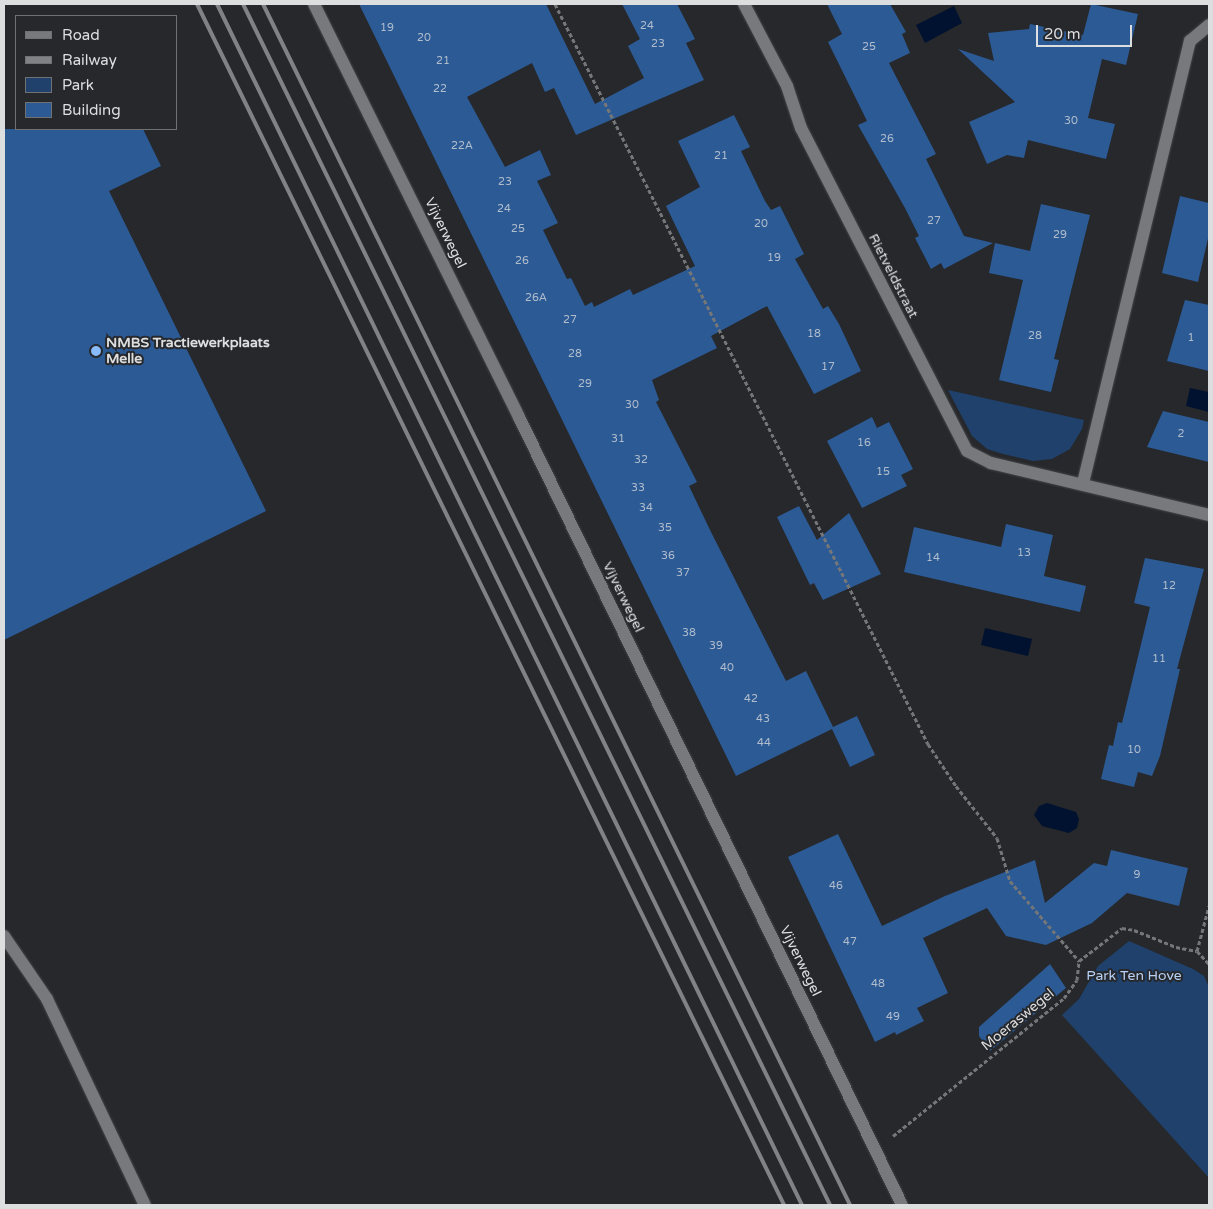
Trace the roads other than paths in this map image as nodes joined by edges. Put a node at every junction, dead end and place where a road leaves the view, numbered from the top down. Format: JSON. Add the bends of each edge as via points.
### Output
{"nodes":[{"id":1,"x":314,"y":4,"type":"edge"},
{"id":2,"x":744,"y":4,"type":"edge"},
{"id":3,"x":1209,"y":25,"type":"edge"},
{"id":4,"x":1083,"y":483,"type":"junction"},
{"id":5,"x":1209,"y":515,"type":"edge"},
{"id":6,"x":4,"y":936,"type":"edge"},
{"id":7,"x":146,"y":1205,"type":"edge"},
{"id":8,"x":902,"y":1205,"type":"edge"}],
"edges":[{"from":1,"to":8,"type":"street","name":"Vijverwegel"},
{"from":2,"to":4,"type":"street","name":"Rietveldstraat","via":[[787,86],[806,137],[967,451],[990,463]]},
{"from":3,"to":4,"type":"street","via":[[1190,41]]},
{"from":4,"to":5,"type":"street","name":"Rietveldstraat"},
{"from":6,"to":7,"type":"street","via":[[46,1000]]}]}
